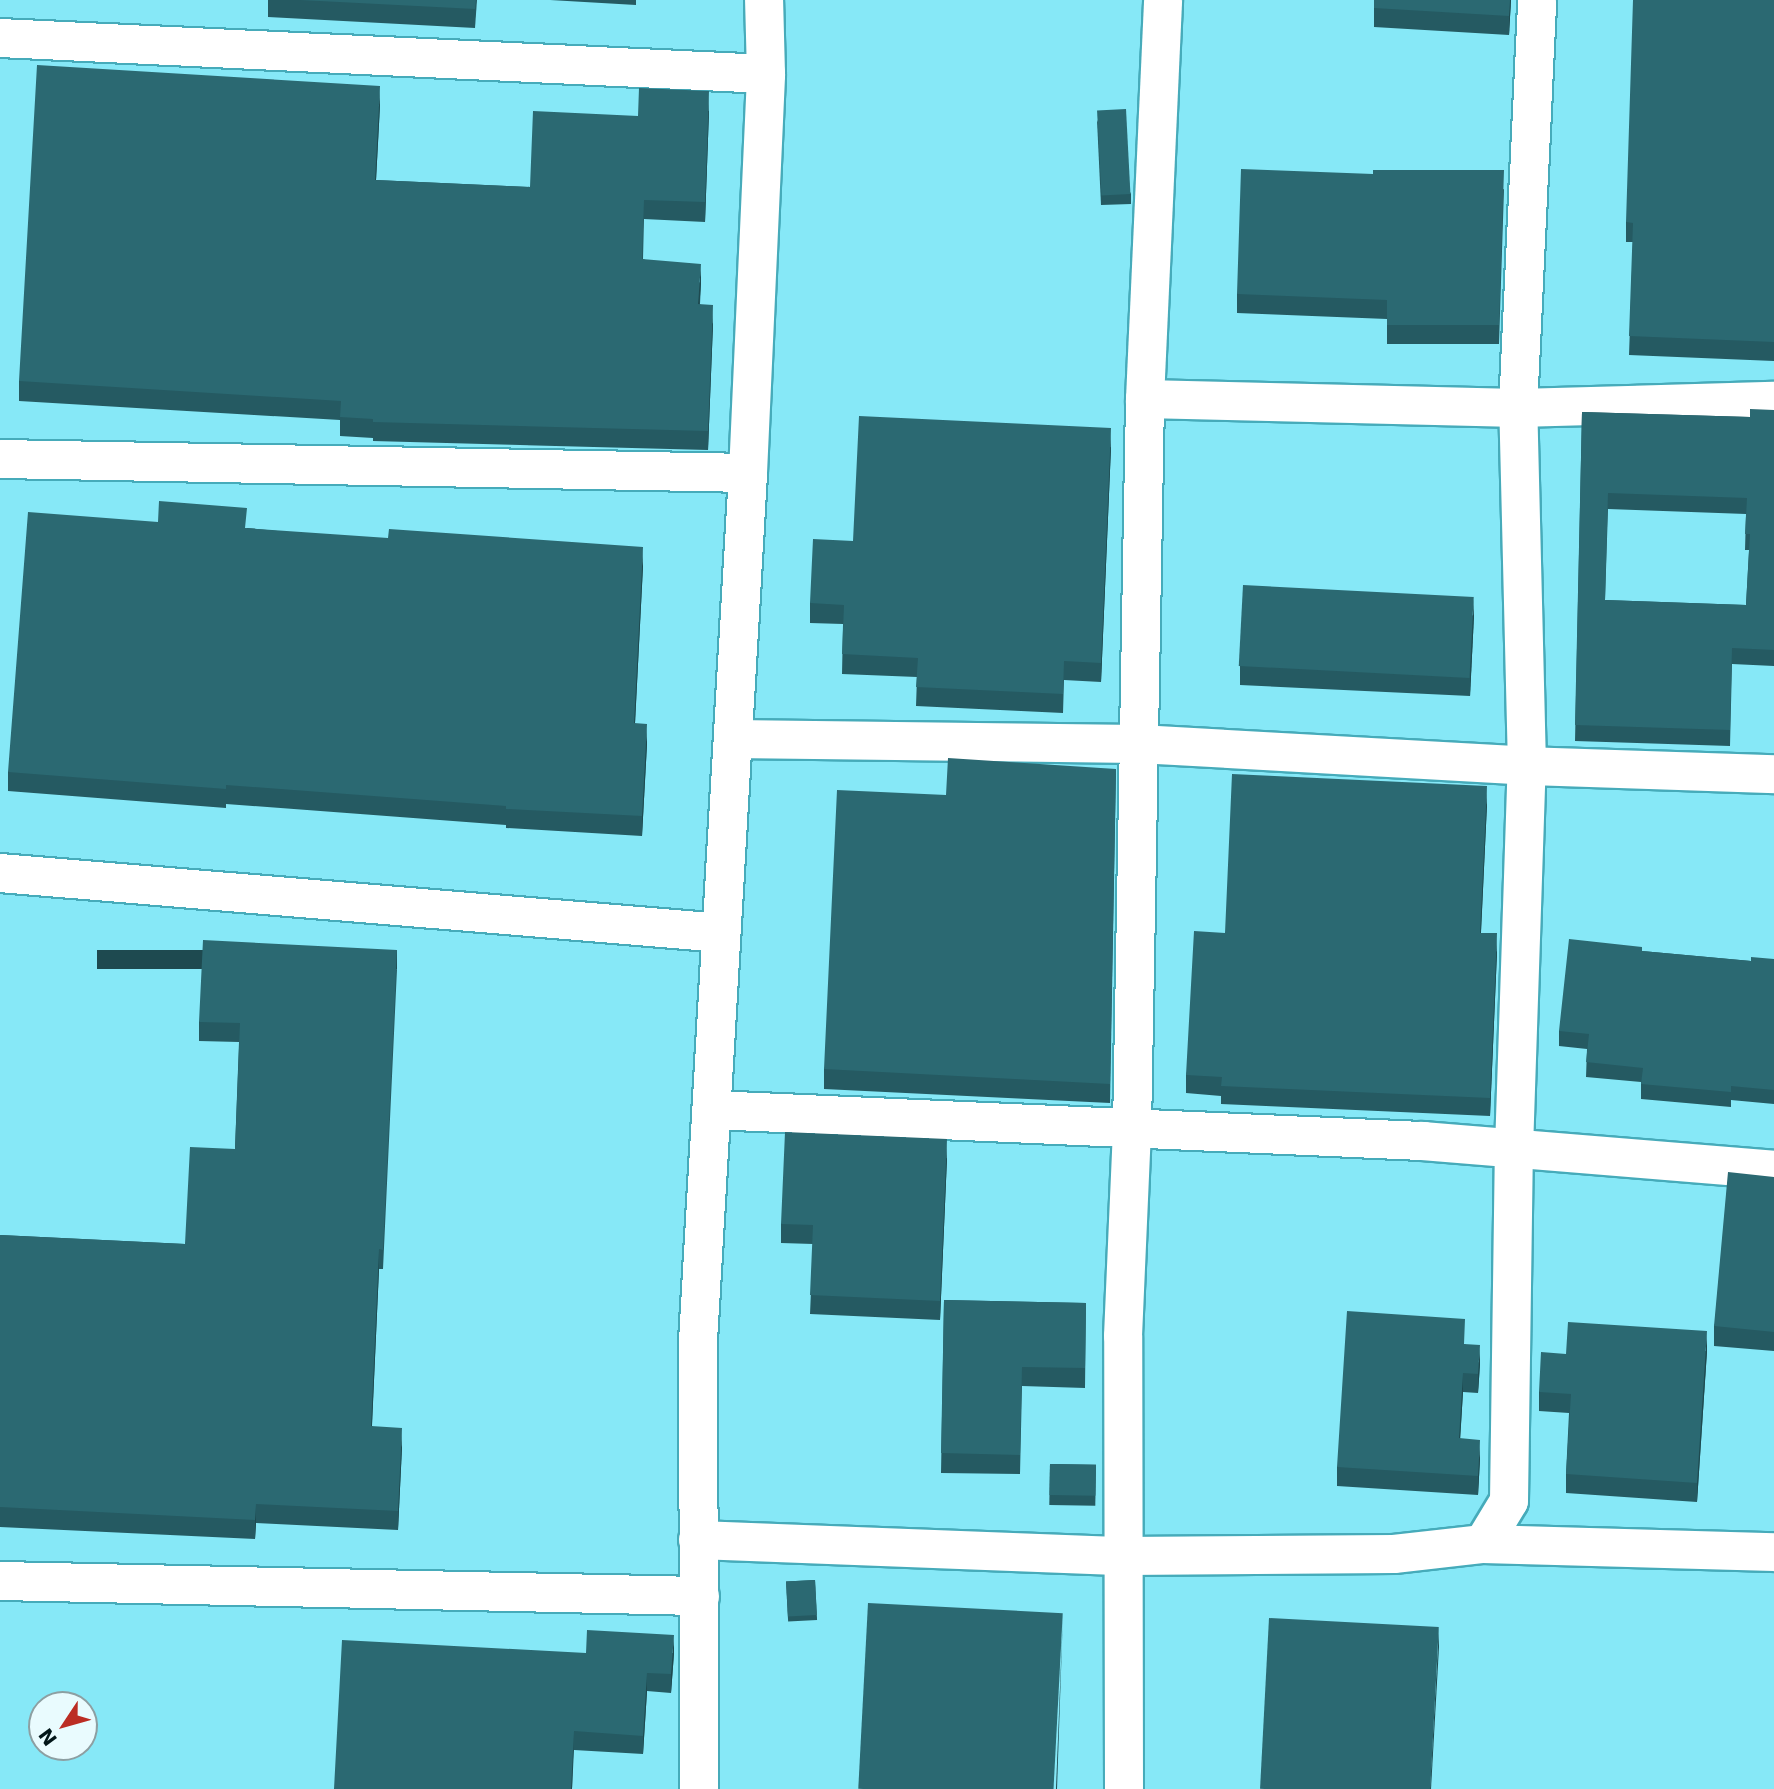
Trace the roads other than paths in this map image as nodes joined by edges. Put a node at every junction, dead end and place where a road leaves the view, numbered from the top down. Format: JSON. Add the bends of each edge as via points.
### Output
{"nodes":[{"id":1,"x":764,"y":0,"type":"edge"},
{"id":2,"x":1163,"y":0,"type":"edge"},
{"id":3,"x":1537,"y":0,"type":"edge"},
{"id":4,"x":0,"y":38,"type":"edge"},
{"id":5,"x":765,"y":74,"type":"junction"},
{"id":6,"x":1145,"y":399,"type":"junction"},
{"id":7,"x":1774,"y":401,"type":"edge"},
{"id":8,"x":1518,"y":408,"type":"junction"},
{"id":9,"x":0,"y":459,"type":"edge"},
{"id":10,"x":748,"y":473,"type":"junction"},
{"id":11,"x":733,"y":739,"type":"junction"},
{"id":12,"x":1139,"y":744,"type":"junction"},
{"id":13,"x":1527,"y":765,"type":"junction"},
{"id":14,"x":1774,"y":774,"type":"edge"},
{"id":15,"x":0,"y":873,"type":"edge"},
{"id":16,"x":722,"y":933,"type":"junction"},
{"id":17,"x":712,"y":1110,"type":"junction"},
{"id":18,"x":1132,"y":1130,"type":"junction"},
{"id":19,"x":1514,"y":1149,"type":"junction"},
{"id":20,"x":1774,"y":1170,"type":"edge"},
{"id":21,"x":698,"y":1540,"type":"junction"},
{"id":22,"x":1483,"y":1544,"type":"junction"},
{"id":23,"x":1774,"y":1552,"type":"edge"},
{"id":24,"x":1124,"y":1556,"type":"junction"},
{"id":25,"x":0,"y":1581,"type":"edge"},
{"id":26,"x":700,"y":1596,"type":"junction"},
{"id":27,"x":699,"y":1789,"type":"edge"},
{"id":28,"x":1124,"y":1789,"type":"edge"}],
"edges":[{"from":1,"to":5,"type":"street"},
{"from":2,"to":6,"type":"street"},
{"from":3,"to":8,"type":"street"},
{"from":4,"to":5,"type":"street"},
{"from":5,"to":10,"type":"street"},
{"from":6,"to":8,"type":"street"},
{"from":6,"to":12,"type":"street"},
{"from":7,"to":8,"type":"street"},
{"from":8,"to":13,"type":"street"},
{"from":9,"to":10,"type":"street"},
{"from":10,"to":11,"type":"street"},
{"from":11,"to":12,"type":"street"},
{"from":11,"to":16,"type":"street"},
{"from":12,"to":13,"type":"street"},
{"from":12,"to":18,"type":"street"},
{"from":13,"to":14,"type":"street"},
{"from":13,"to":19,"type":"street"},
{"from":15,"to":16,"type":"street"},
{"from":16,"to":17,"type":"street"},
{"from":17,"to":18,"type":"street"},
{"from":17,"to":21,"type":"street","via":[[698,1341]]},
{"from":18,"to":19,"type":"street"},
{"from":18,"to":24,"type":"street","via":[[1123,1336]]},
{"from":19,"to":20,"type":"street"},
{"from":19,"to":22,"type":"street","via":[[1509,1501]]},
{"from":21,"to":24,"type":"street"},
{"from":21,"to":26,"type":"street"},
{"from":22,"to":23,"type":"street"},
{"from":22,"to":24,"type":"street","via":[[1394,1554]]},
{"from":24,"to":28,"type":"street"},
{"from":25,"to":26,"type":"street"},
{"from":26,"to":27,"type":"street"}]}
